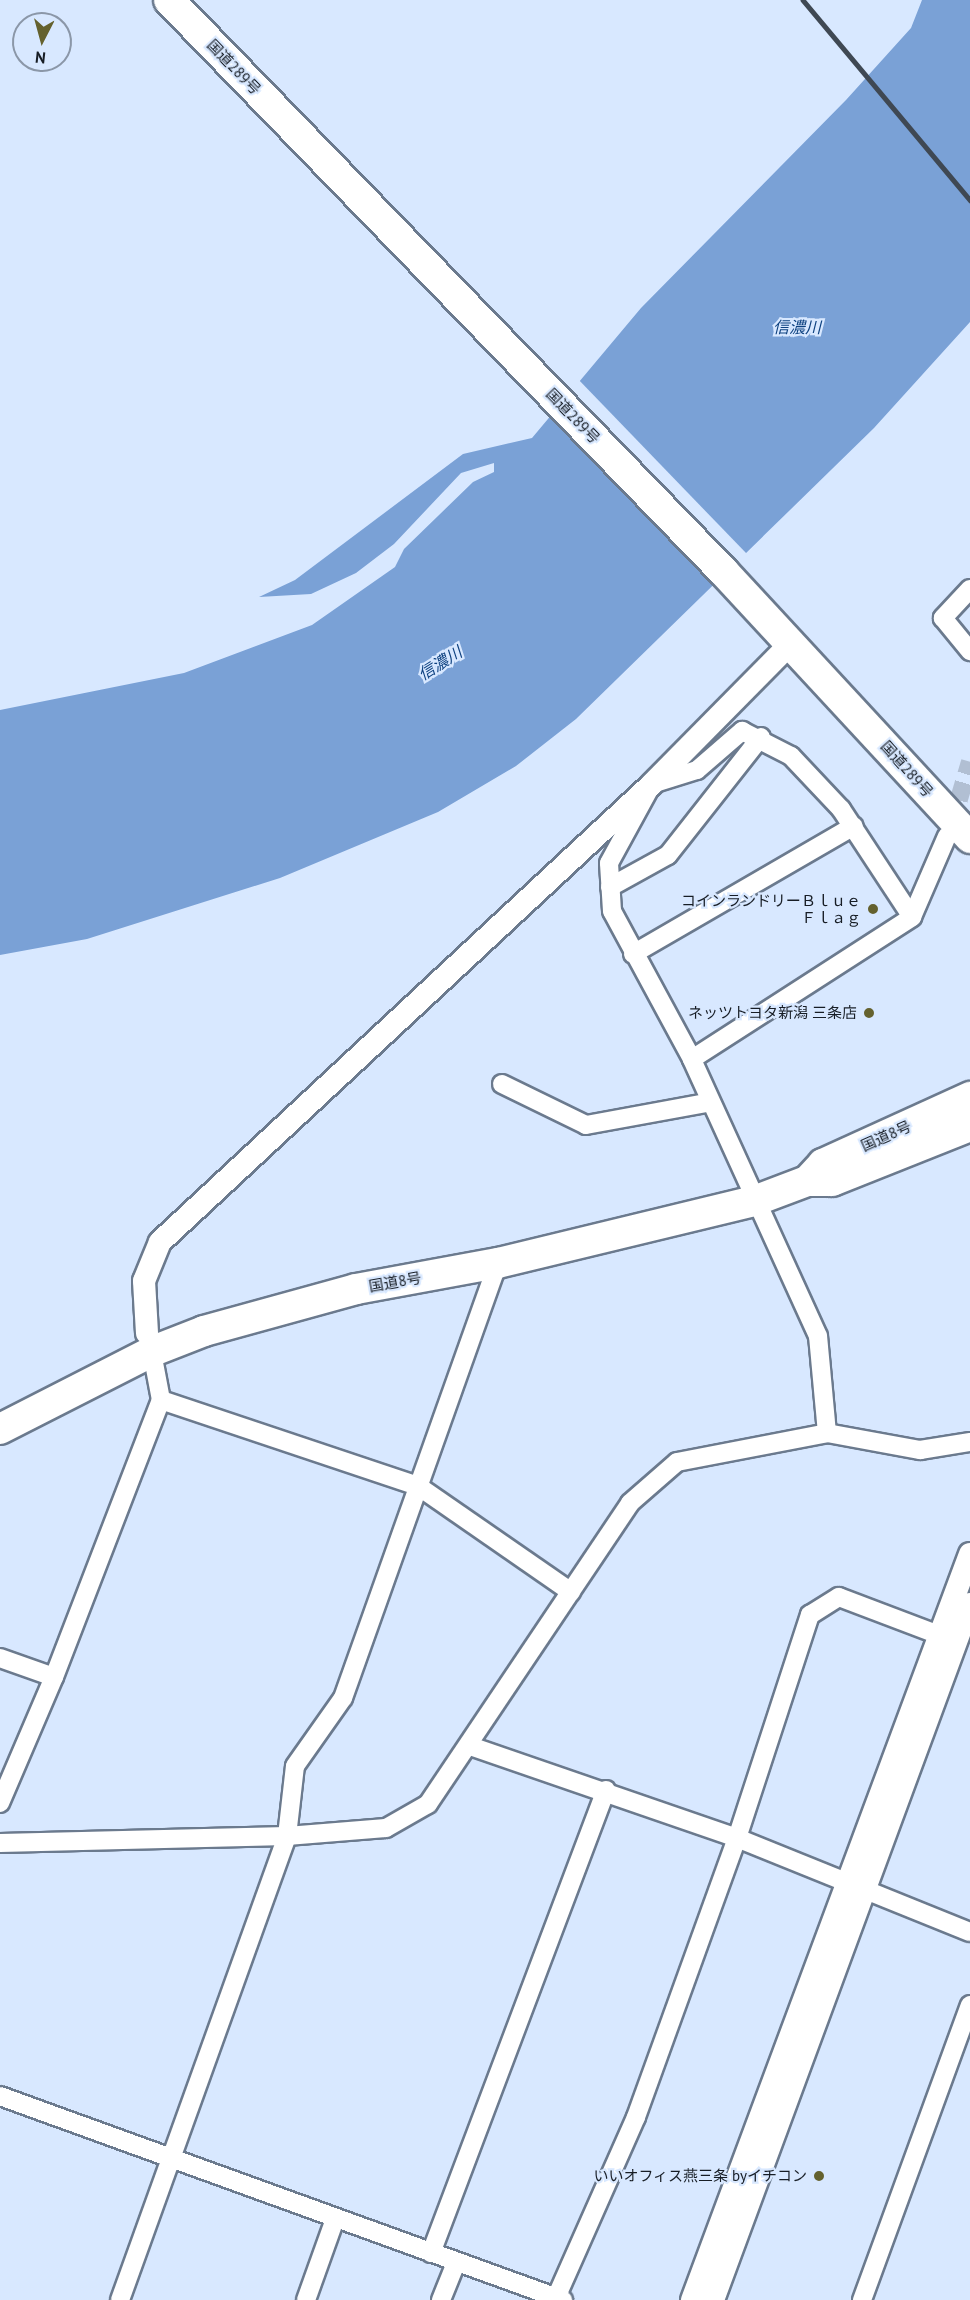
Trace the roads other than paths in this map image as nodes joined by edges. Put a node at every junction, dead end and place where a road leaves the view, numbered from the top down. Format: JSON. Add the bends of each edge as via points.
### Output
{"nodes":[{"id":1,"x":169,"y":0,"type":"edge"},
{"id":2,"x":193,"y":0,"type":"edge"},
{"id":3,"x":970,"y":589,"type":"edge"},
{"id":4,"x":782,"y":626,"type":"junction"},
{"id":5,"x":970,"y":651,"type":"edge"},
{"id":6,"x":761,"y":737,"type":"junction"},
{"id":7,"x":652,"y":784,"type":"junction"},
{"id":8,"x":970,"y":807,"type":"edge"},
{"id":9,"x":854,"y":826,"type":"junction"},
{"id":10,"x":959,"y":837,"type":"edge"},
{"id":11,"x":610,"y":887,"type":"junction"},
{"id":12,"x":912,"y":917,"type":"junction"},
{"id":13,"x":633,"y":954,"type":"junction"},
{"id":14,"x":692,"y":1059,"type":"junction"},
{"id":15,"x":502,"y":1084,"type":"dead end"},
{"id":16,"x":970,"y":1097,"type":"edge"},
{"id":17,"x":711,"y":1102,"type":"junction"},
{"id":18,"x":970,"y":1126,"type":"edge"},
{"id":19,"x":807,"y":1181,"type":"junction"},
{"id":20,"x":754,"y":1201,"type":"junction"},
{"id":21,"x":498,"y":1263,"type":"junction"},
{"id":22,"x":150,"y":1342,"type":"junction"},
{"id":23,"x":161,"y":1401,"type":"junction"},
{"id":24,"x":0,"y":1430,"type":"edge"},
{"id":25,"x":827,"y":1433,"type":"junction"},
{"id":26,"x":970,"y":1442,"type":"edge"},
{"id":27,"x":418,"y":1486,"type":"junction"},
{"id":28,"x":970,"y":1554,"type":"edge"},
{"id":29,"x":571,"y":1592,"type":"junction"},
{"id":30,"x":970,"y":1604,"type":"edge"},
{"id":31,"x":948,"y":1638,"type":"junction"},
{"id":32,"x":0,"y":1658,"type":"edge"},
{"id":33,"x":54,"y":1677,"type":"junction"},
{"id":34,"x":470,"y":1746,"type":"junction"},
{"id":35,"x":606,"y":1790,"type":"junction"},
{"id":36,"x":0,"y":1803,"type":"edge"},
{"id":37,"x":287,"y":1836,"type":"junction"},
{"id":38,"x":737,"y":1838,"type":"junction"},
{"id":39,"x":0,"y":1843,"type":"edge"},
{"id":40,"x":857,"y":1888,"type":"junction"},
{"id":41,"x":970,"y":1932,"type":"edge"},
{"id":42,"x":970,"y":2005,"type":"edge"},
{"id":43,"x":0,"y":2096,"type":"edge"},
{"id":44,"x":170,"y":2156,"type":"junction"},
{"id":45,"x":335,"y":2219,"type":"junction"},
{"id":46,"x":431,"y":2253,"type":"junction"},
{"id":47,"x":456,"y":2263,"type":"junction"},
{"id":48,"x":558,"y":2299,"type":"edge"},
{"id":49,"x":120,"y":2300,"type":"edge"},
{"id":50,"x":306,"y":2300,"type":"edge"},
{"id":51,"x":441,"y":2300,"type":"edge"},
{"id":52,"x":692,"y":2300,"type":"edge"},
{"id":53,"x":712,"y":2300,"type":"edge"},
{"id":54,"x":862,"y":2300,"type":"edge"}],
"edges":[{"from":1,"to":4,"type":"highway","name":"国道289号"},
{"from":2,"to":4,"type":"highway","name":"国道289号"},
{"from":3,"to":5,"type":"street","via":[[943,618]]},
{"from":4,"to":7,"type":"street"},
{"from":4,"to":8,"type":"highway","name":"国道289号"},
{"from":4,"to":10,"type":"highway","name":"国道289号"},
{"from":6,"to":7,"type":"street","via":[[742,731],[697,770]]},
{"from":6,"to":9,"type":"street","via":[[791,756]]},
{"from":6,"to":11,"type":"street","via":[[668,855]]},
{"from":7,"to":11,"type":"street","via":[[609,863]]},
{"from":7,"to":22,"type":"street","via":[[160,1242],[144,1281]]},
{"from":9,"to":12,"type":"street"},
{"from":9,"to":13,"type":"street"},
{"from":10,"to":12,"type":"street"},
{"from":11,"to":13,"type":"street","via":[[612,911]]},
{"from":12,"to":14,"type":"street"},
{"from":13,"to":14,"type":"street"},
{"from":14,"to":17,"type":"street"},
{"from":15,"to":17,"type":"street","via":[[586,1125]]},
{"from":16,"to":19,"type":"highway","name":"国道8号","via":[[823,1164]]},
{"from":17,"to":20,"type":"street"},
{"from":18,"to":19,"type":"highway","name":"国道8号","via":[[832,1181]]},
{"from":19,"to":20,"type":"highway","name":"国道8号"},
{"from":20,"to":21,"type":"highway","name":"国道8号"},
{"from":20,"to":25,"type":"street","via":[[818,1336]]},
{"from":21,"to":22,"type":"highway","name":"国道8号","via":[[356,1288]]},
{"from":21,"to":27,"type":"street"},
{"from":22,"to":23,"type":"street"},
{"from":22,"to":24,"type":"highway","name":"国道8号"},
{"from":23,"to":27,"type":"street"},
{"from":23,"to":33,"type":"street"},
{"from":25,"to":26,"type":"street","via":[[920,1450]]},
{"from":25,"to":29,"type":"street","via":[[677,1462],[630,1503]]},
{"from":27,"to":29,"type":"street"},
{"from":27,"to":37,"type":"street","via":[[343,1698],[296,1766]]},
{"from":28,"to":31,"type":"street"},
{"from":29,"to":34,"type":"street"},
{"from":30,"to":31,"type":"street"},
{"from":31,"to":38,"type":"street","via":[[839,1598],[810,1616]]},
{"from":31,"to":40,"type":"street"},
{"from":32,"to":33,"type":"street"},
{"from":33,"to":36,"type":"street"},
{"from":34,"to":35,"type":"street"},
{"from":34,"to":37,"type":"street","via":[[428,1804],[407,1819],[386,1828]]},
{"from":35,"to":38,"type":"street"},
{"from":35,"to":46,"type":"street"},
{"from":37,"to":39,"type":"street"},
{"from":37,"to":44,"type":"street"},
{"from":38,"to":40,"type":"street"},
{"from":38,"to":48,"type":"street","via":[[636,2117]]},
{"from":40,"to":41,"type":"street"},
{"from":40,"to":52,"type":"street"},
{"from":40,"to":53,"type":"street"},
{"from":42,"to":54,"type":"street"},
{"from":43,"to":44,"type":"street"},
{"from":44,"to":45,"type":"street"},
{"from":44,"to":49,"type":"street"},
{"from":45,"to":46,"type":"street"},
{"from":45,"to":50,"type":"street"},
{"from":46,"to":47,"type":"street"},
{"from":47,"to":48,"type":"street"},
{"from":47,"to":51,"type":"street"}]}
